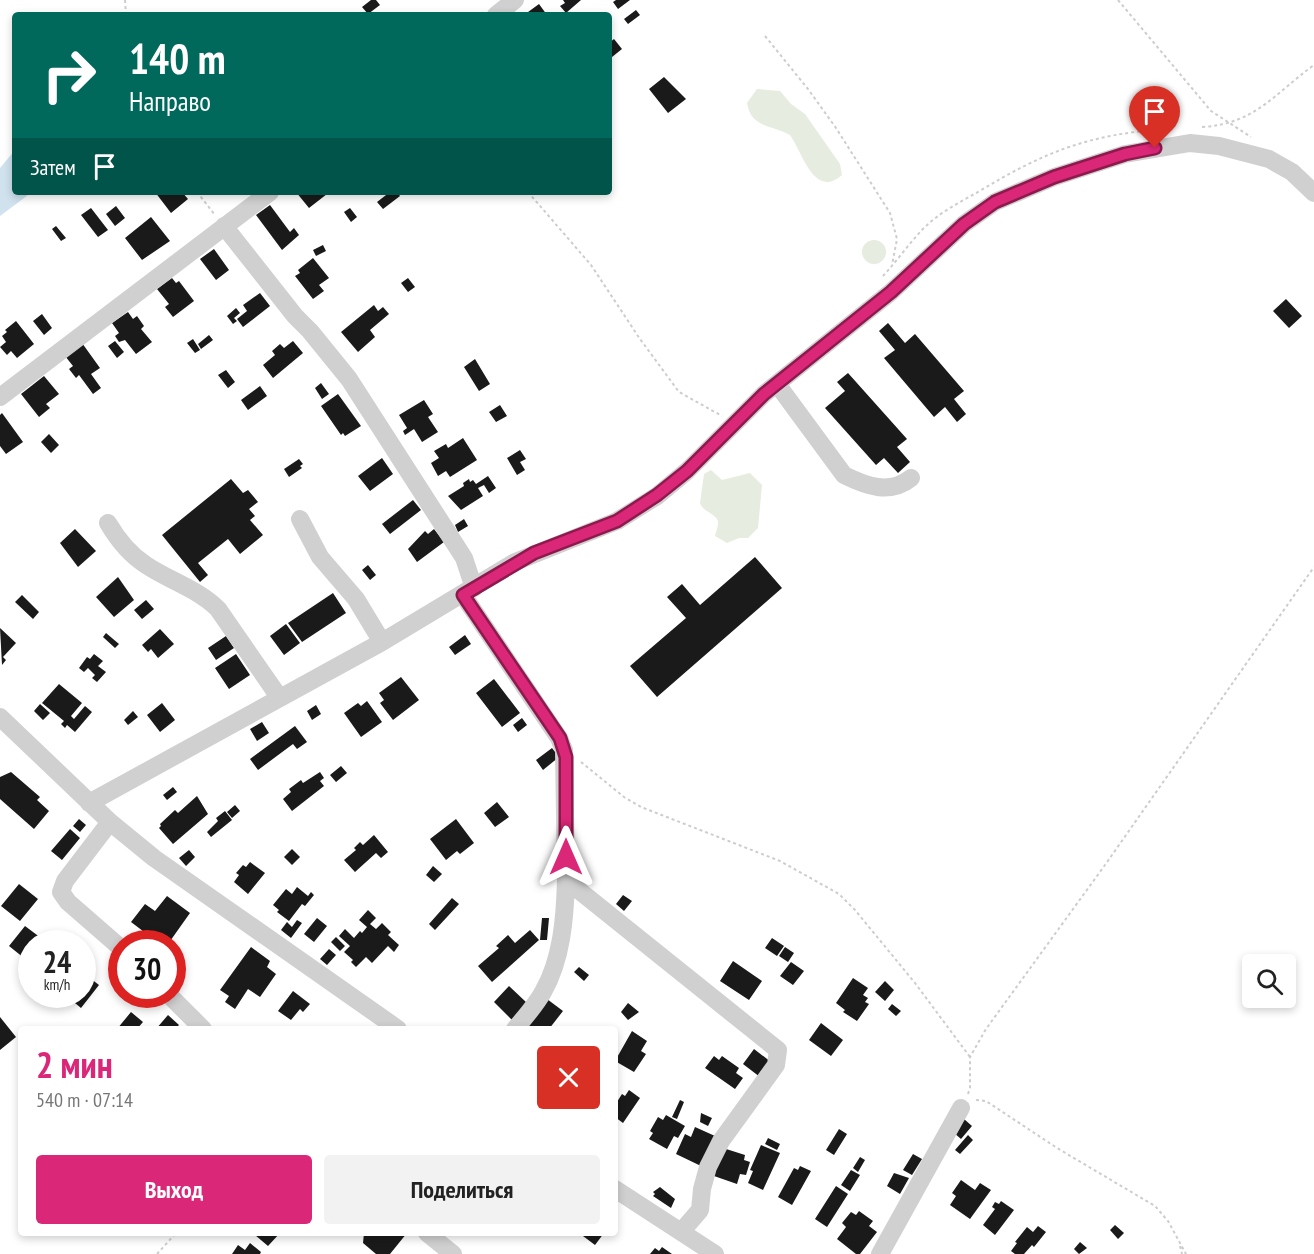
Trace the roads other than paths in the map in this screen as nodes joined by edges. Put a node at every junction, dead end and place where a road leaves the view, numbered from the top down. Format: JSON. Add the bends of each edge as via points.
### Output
{"nodes":[{"id":1,"x":515,"y":0,"type":"edge"},
{"id":2,"x":500,"y":12,"type":"edge"},
{"id":3,"x":1314,"y":193,"type":"edge"},
{"id":4,"x":266,"y":195,"type":"edge"},
{"id":5,"x":224,"y":226,"type":"junction"},
{"id":6,"x":777,"y":384,"type":"junction"},
{"id":7,"x":0,"y":397,"type":"edge"},
{"id":8,"x":910,"y":478,"type":"dead end"},
{"id":9,"x":300,"y":519,"type":"dead end"},
{"id":10,"x":108,"y":523,"type":"dead end"},
{"id":11,"x":469,"y":591,"type":"junction"},
{"id":12,"x":382,"y":642,"type":"junction"},
{"id":13,"x":279,"y":697,"type":"junction"},
{"id":14,"x":0,"y":717,"type":"edge"},
{"id":15,"x":89,"y":803,"type":"junction"},
{"id":16,"x":110,"y":822,"type":"junction"},
{"id":17,"x":566,"y":880,"type":"junction"},
{"id":18,"x":108,"y":936,"type":"edge"},
{"id":19,"x":182,"y":1008,"type":"edge"},
{"id":20,"x":200,"y":1026,"type":"edge"},
{"id":21,"x":394,"y":1026,"type":"edge"},
{"id":22,"x":517,"y":1026,"type":"edge"},
{"id":23,"x":962,"y":1106,"type":"road end"},
{"id":24,"x":618,"y":1191,"type":"edge"},
{"id":25,"x":681,"y":1232,"type":"junction"},
{"id":26,"x":431,"y":1236,"type":"edge"},
{"id":27,"x":453,"y":1254,"type":"edge"},
{"id":28,"x":715,"y":1254,"type":"edge"},
{"id":29,"x":880,"y":1254,"type":"edge"}],
"edges":[{"from":1,"to":2,"type":"street"},
{"from":3,"to":6,"type":"street","via":[[1292,172],[1269,159],[1190,143],[1125,154],[1054,177],[995,202],[964,224],[891,292]]},
{"from":4,"to":5,"type":"street"},
{"from":5,"to":7,"type":"street"},
{"from":5,"to":11,"type":"street","via":[[349,379],[464,558]]},
{"from":6,"to":8,"type":"street","via":[[844,475],[891,488]]},
{"from":6,"to":11,"type":"street","via":[[657,495],[617,521],[534,553]]},
{"from":9,"to":12,"type":"street","via":[[320,557],[356,598]]},
{"from":10,"to":13,"type":"street","via":[[119,542],[144,564],[207,598],[218,609]]},
{"from":11,"to":12,"type":"street"},
{"from":11,"to":17,"type":"street","via":[[560,738],[564,750]]},
{"from":12,"to":13,"type":"street"},
{"from":13,"to":15,"type":"street"},
{"from":14,"to":15,"type":"street"},
{"from":15,"to":16,"type":"street"},
{"from":16,"to":18,"type":"street","via":[[65,881],[61,892]]},
{"from":16,"to":21,"type":"street","via":[[154,858]]},
{"from":17,"to":22,"type":"street","via":[[565,908],[552,972],[540,998]]},
{"from":17,"to":25,"type":"street","via":[[778,1050],[777,1065],[715,1153],[702,1189],[700,1210]]},
{"from":19,"to":20,"type":"street"},
{"from":23,"to":29,"type":"street"},
{"from":24,"to":25,"type":"street"},
{"from":25,"to":28,"type":"street"},
{"from":26,"to":27,"type":"street"}]}
